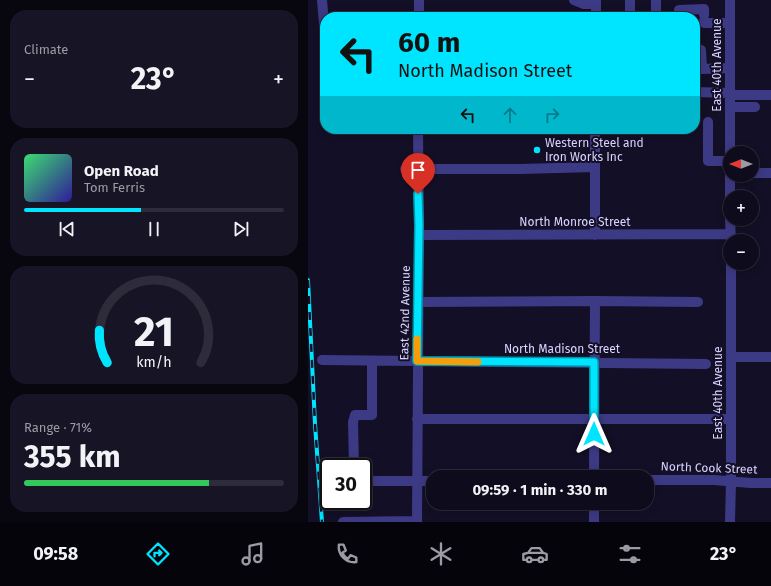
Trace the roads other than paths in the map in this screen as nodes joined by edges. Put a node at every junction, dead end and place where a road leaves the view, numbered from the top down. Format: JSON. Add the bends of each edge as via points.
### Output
{"nodes":[{"id":1,"x":322,"y":0,"type":"edge"},
{"id":2,"x":419,"y":0,"type":"edge"},
{"id":3,"x":574,"y":0,"type":"edge"},
{"id":4,"x":630,"y":0,"type":"edge"},
{"id":5,"x":656,"y":0,"type":"edge"},
{"id":6,"x":730,"y":0,"type":"edge"},
{"id":7,"x":596,"y":2,"type":"edge"},
{"id":8,"x":679,"y":10,"type":"dead end"},
{"id":9,"x":323,"y":12,"type":"edge"},
{"id":10,"x":419,"y":12,"type":"edge"},
{"id":11,"x":630,"y":12,"type":"edge"},
{"id":12,"x":656,"y":12,"type":"edge"},
{"id":13,"x":730,"y":23,"type":"junction"},
{"id":14,"x":702,"y":50,"type":"dead end"},
{"id":15,"x":730,"y":68,"type":"junction"},
{"id":16,"x":700,"y":92,"type":"edge"},
{"id":17,"x":730,"y":94,"type":"junction"},
{"id":18,"x":771,"y":95,"type":"edge"},
{"id":19,"x":730,"y":107,"type":"junction"},
{"id":20,"x":755,"y":107,"type":"dead end"},
{"id":21,"x":708,"y":122,"type":"dead end"},
{"id":22,"x":418,"y":134,"type":"edge"},
{"id":23,"x":595,"y":134,"type":"edge"},
{"id":24,"x":730,"y":146,"type":"edge"},
{"id":25,"x":723,"y":161,"type":"edge"},
{"id":26,"x":595,"y":167,"type":"junction"},
{"id":27,"x":405,"y":169,"type":"dead end"},
{"id":28,"x":418,"y":169,"type":"junction"},
{"id":29,"x":759,"y":173,"type":"edge"},
{"id":30,"x":771,"y":173,"type":"edge"},
{"id":31,"x":419,"y":235,"type":"junction"},
{"id":32,"x":595,"y":235,"type":"junction"},
{"id":33,"x":723,"y":238,"type":"edge"},
{"id":34,"x":731,"y":270,"type":"edge"},
{"id":35,"x":595,"y":301,"type":"junction"},
{"id":36,"x":418,"y":302,"type":"junction"},
{"id":37,"x":698,"y":302,"type":"dead end"},
{"id":38,"x":731,"y":357,"type":"junction"},
{"id":39,"x":771,"y":358,"type":"edge"},
{"id":40,"x":322,"y":360,"type":"dead end"},
{"id":41,"x":372,"y":361,"type":"junction"},
{"id":42,"x":417,"y":361,"type":"junction"},
{"id":43,"x":594,"y":362,"type":"junction"},
{"id":44,"x":706,"y":364,"type":"dead end"},
{"id":45,"x":417,"y":419,"type":"junction"},
{"id":46,"x":594,"y":419,"type":"junction"},
{"id":47,"x":731,"y":419,"type":"junction"},
{"id":48,"x":354,"y":458,"type":"edge"},
{"id":49,"x":594,"y":470,"type":"edge"},
{"id":50,"x":372,"y":480,"type":"edge"},
{"id":51,"x":654,"y":480,"type":"edge"},
{"id":52,"x":417,"y":481,"type":"junction"},
{"id":53,"x":426,"y":481,"type":"edge"},
{"id":54,"x":731,"y":482,"type":"junction"},
{"id":55,"x":771,"y":483,"type":"edge"},
{"id":56,"x":594,"y":510,"type":"edge"},
{"id":57,"x":343,"y":522,"type":"edge"},
{"id":58,"x":417,"y":522,"type":"edge"},
{"id":59,"x":594,"y":522,"type":"edge"},
{"id":60,"x":730,"y":522,"type":"edge"}],
"edges":[{"from":1,"to":9,"type":"street"},
{"from":2,"to":10,"type":"street"},
{"from":3,"to":7,"type":"street","via":[[584,4]]},
{"from":4,"to":11,"type":"street"},
{"from":5,"to":12,"type":"street"},
{"from":6,"to":13,"type":"street","name":"East 40th Avenue"},
{"from":8,"to":13,"type":"street","via":[[704,9],[704,23]]},
{"from":13,"to":15,"type":"street","name":"East 40th Avenue"},
{"from":14,"to":15,"type":"street","via":[[702,69]]},
{"from":15,"to":17,"type":"street","name":"East 40th Avenue"},
{"from":16,"to":17,"type":"street"},
{"from":17,"to":18,"type":"street"},
{"from":17,"to":19,"type":"street","name":"East 40th Avenue"},
{"from":19,"to":20,"type":"street"},
{"from":19,"to":24,"type":"street","name":"East 40th Avenue"},
{"from":21,"to":25,"type":"street","via":[[708,161]]},
{"from":22,"to":28,"type":"street","name":"East 42nd Avenue"},
{"from":23,"to":26,"type":"street"},
{"from":26,"to":28,"type":"street"},
{"from":26,"to":32,"type":"street"},
{"from":27,"to":28,"type":"street"},
{"from":28,"to":31,"type":"street","name":"East 42nd Avenue"},
{"from":29,"to":30,"type":"street"},
{"from":31,"to":32,"type":"street","name":"North Monroe Street"},
{"from":31,"to":36,"type":"street","name":"East 42nd Avenue"},
{"from":32,"to":33,"type":"street","name":"North Monroe Street"},
{"from":34,"to":38,"type":"street","name":"East 40th Avenue"},
{"from":35,"to":36,"type":"street"},
{"from":35,"to":37,"type":"street"},
{"from":35,"to":43,"type":"street"},
{"from":36,"to":42,"type":"street","name":"East 42nd Avenue"},
{"from":38,"to":39,"type":"street"},
{"from":38,"to":47,"type":"street","name":"East 40th Avenue"},
{"from":40,"to":41,"type":"street","name":"North Madison Street"},
{"from":41,"to":42,"type":"street","name":"North Madison Street"},
{"from":41,"to":48,"type":"street","via":[[372,414],[355,415]]},
{"from":42,"to":43,"type":"street","name":"North Madison Street"},
{"from":42,"to":45,"type":"street","name":"East 42nd Avenue"},
{"from":43,"to":44,"type":"street","name":"North Madison Street"},
{"from":43,"to":46,"type":"street"},
{"from":45,"to":46,"type":"street"},
{"from":45,"to":52,"type":"street","name":"East 42nd Avenue"},
{"from":46,"to":47,"type":"street"},
{"from":46,"to":49,"type":"street"},
{"from":47,"to":54,"type":"street","name":"East 40th Avenue"},
{"from":50,"to":52,"type":"street"},
{"from":51,"to":54,"type":"street","name":"North Cook Street"},
{"from":52,"to":53,"type":"street"},
{"from":52,"to":58,"type":"street","name":"East 42nd Avenue"},
{"from":54,"to":55,"type":"street","name":"North Cook Street"},
{"from":54,"to":60,"type":"street","name":"East 40th Avenue"},
{"from":56,"to":59,"type":"street"},
{"from":57,"to":58,"type":"street"}]}
